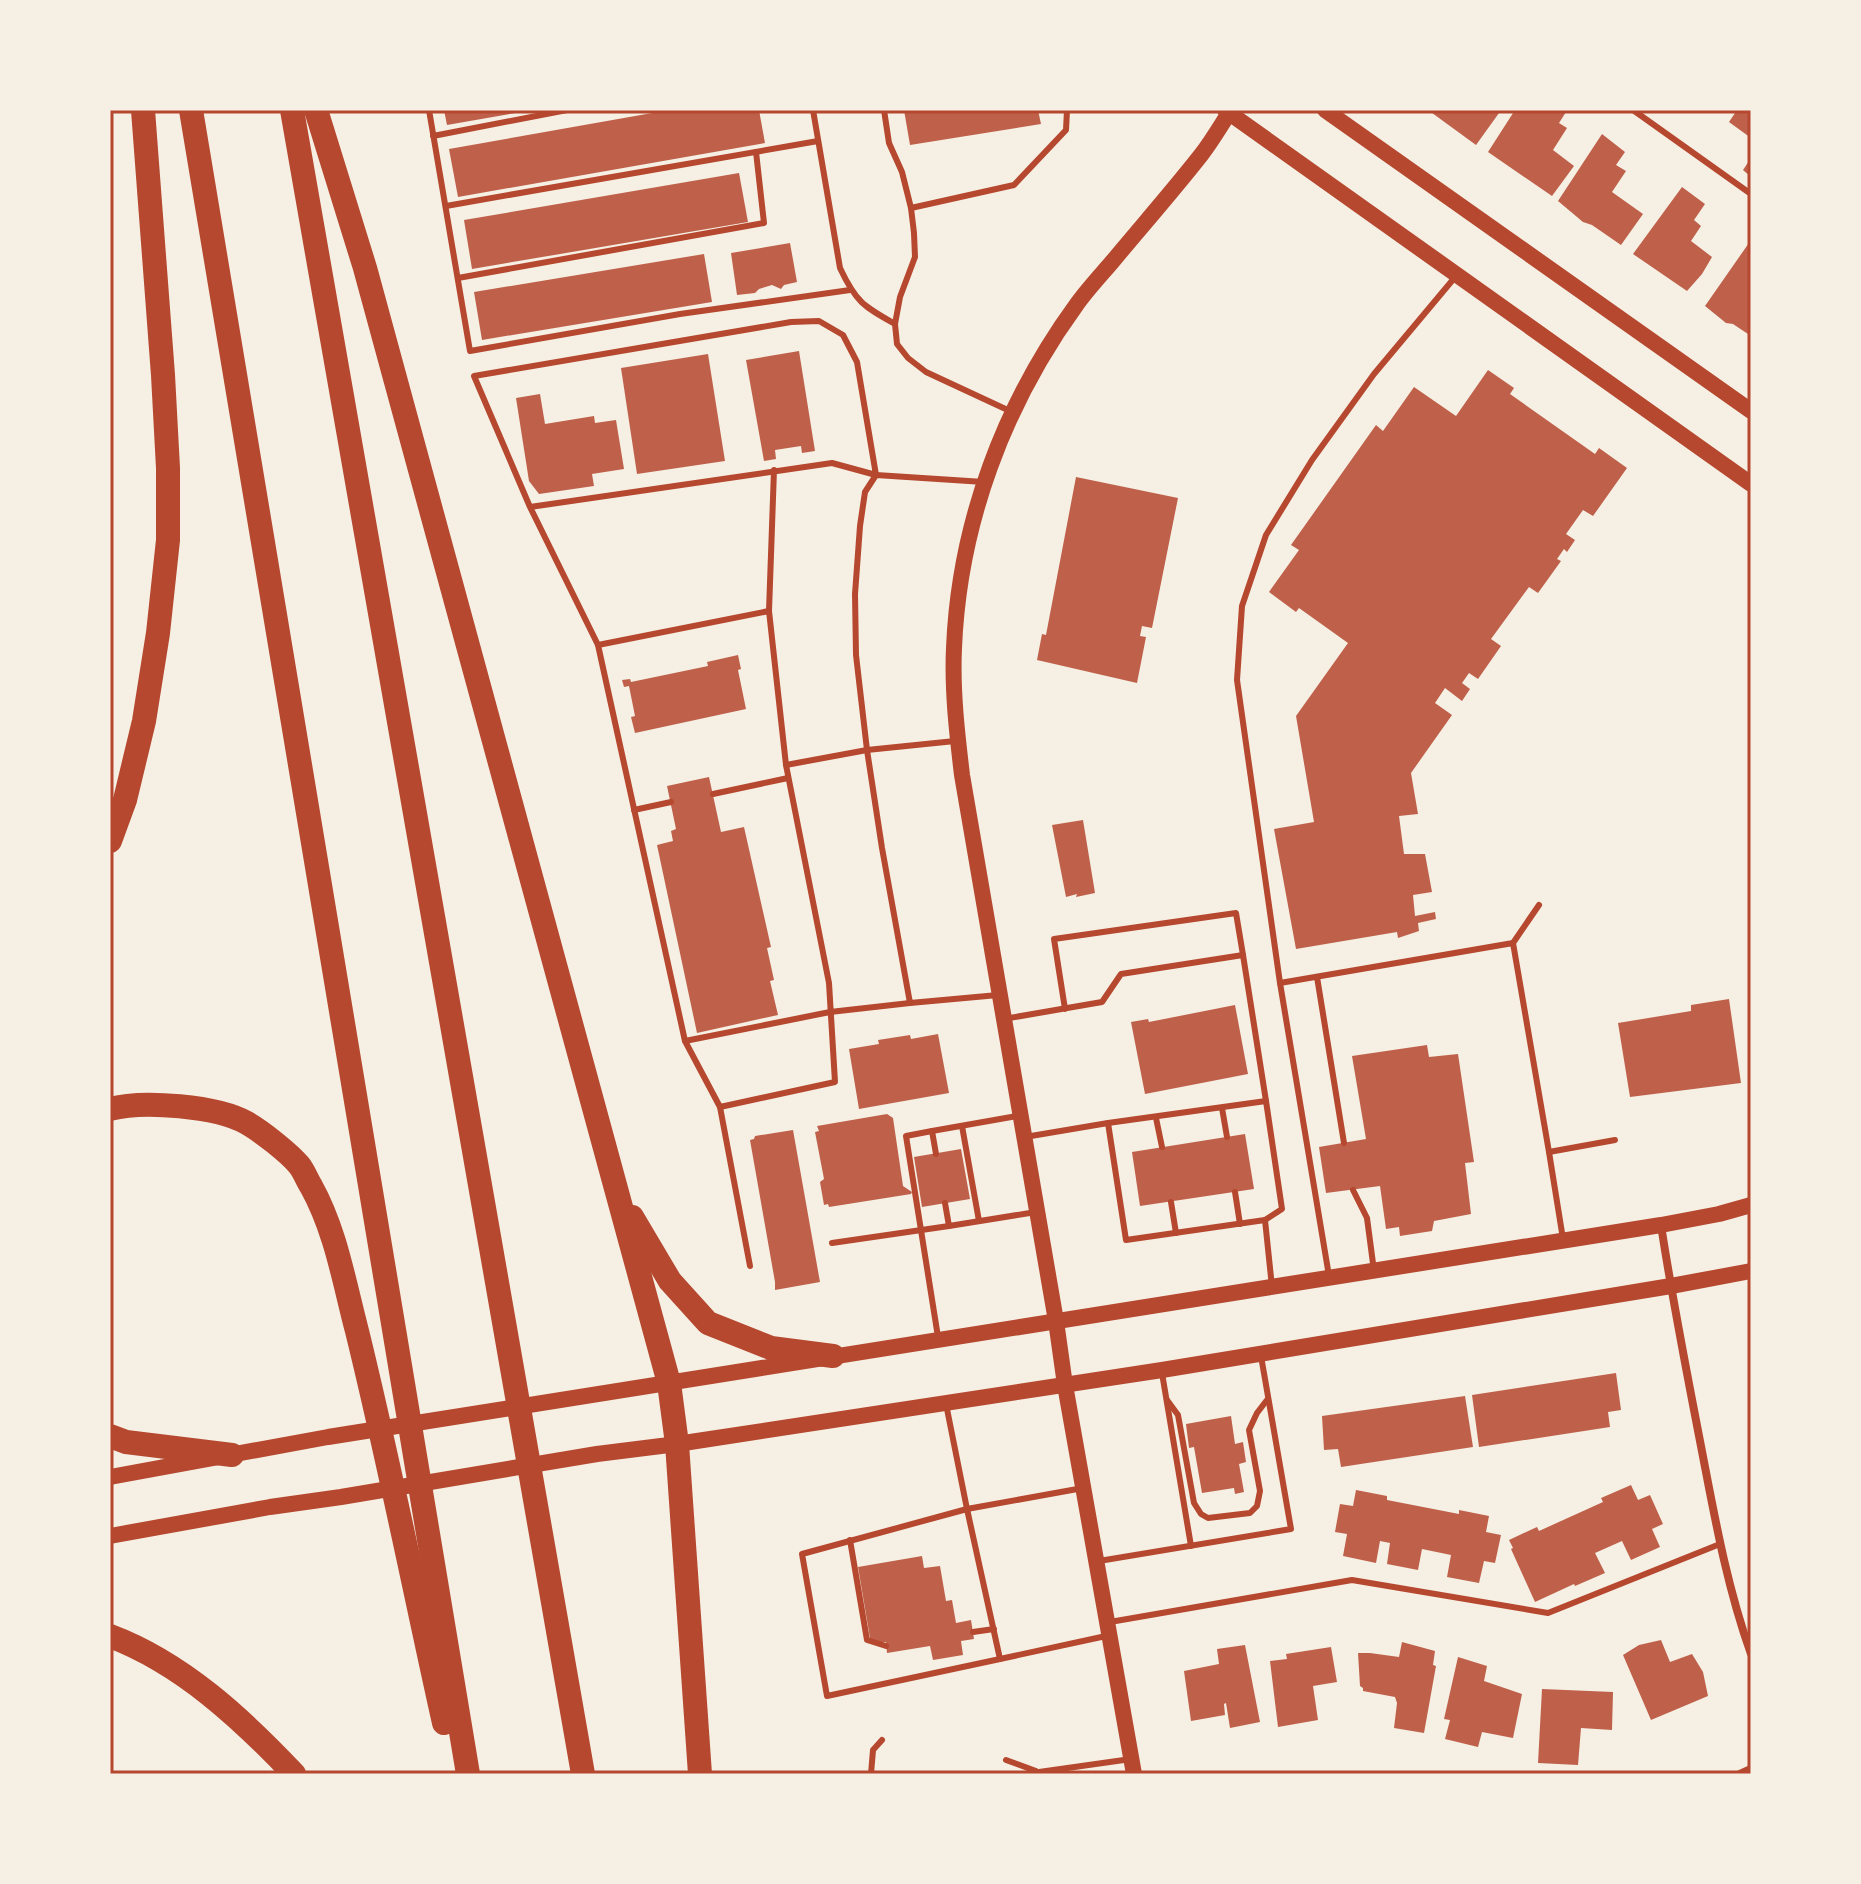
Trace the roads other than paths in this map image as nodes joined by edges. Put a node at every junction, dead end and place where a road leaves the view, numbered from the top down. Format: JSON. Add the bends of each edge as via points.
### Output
{"nodes":[{"id":1,"x":143,"y":110,"type":"edge"},
{"id":2,"x":191,"y":110,"type":"edge"},
{"id":3,"x":292,"y":110,"type":"edge"},
{"id":4,"x":316,"y":110,"type":"edge"},
{"id":5,"x":429,"y":110,"type":"edge"},
{"id":6,"x":567,"y":110,"type":"edge"},
{"id":7,"x":813,"y":110,"type":"edge"},
{"id":8,"x":884,"y":110,"type":"edge"},
{"id":9,"x":1067,"y":110,"type":"edge"},
{"id":10,"x":1325,"y":110,"type":"edge"},
{"id":11,"x":1633,"y":110,"type":"edge"},
{"id":12,"x":1228,"y":111,"type":"edge"},
{"id":13,"x":433,"y":136,"type":"junction"},
{"id":14,"x":818,"y":141,"type":"junction"},
{"id":15,"x":756,"y":152,"type":"junction"},
{"id":16,"x":1751,"y":194,"type":"edge"},
{"id":17,"x":446,"y":206,"type":"junction"},
{"id":18,"x":911,"y":208,"type":"junction"},
{"id":19,"x":1457,"y":275,"type":"junction"},
{"id":20,"x":458,"y":278,"type":"junction"},
{"id":21,"x":850,"y":290,"type":"junction"},
{"id":22,"x":895,"y":324,"type":"junction"},
{"id":23,"x":1751,"y":411,"type":"edge"},
{"id":24,"x":1012,"y":412,"type":"junction"},
{"id":25,"x":774,"y":470,"type":"junction"},
{"id":26,"x":876,"y":475,"type":"junction"},
{"id":27,"x":984,"y":482,"type":"junction"},
{"id":28,"x":1751,"y":484,"type":"edge"},
{"id":29,"x":530,"y":507,"type":"junction"},
{"id":30,"x":769,"y":611,"type":"junction"},
{"id":31,"x":598,"y":645,"type":"junction"},
{"id":32,"x":958,"y":741,"type":"junction"},
{"id":33,"x":867,"y":750,"type":"junction"},
{"id":34,"x":786,"y":765,"type":"junction"},
{"id":35,"x":788,"y":778,"type":"junction"},
{"id":36,"x":713,"y":794,"type":"dead end"},
{"id":37,"x":671,"y":802,"type":"dead end"},
{"id":38,"x":634,"y":810,"type":"junction"},
{"id":39,"x":110,"y":841,"type":"edge"},
{"id":40,"x":1539,"y":905,"type":"dead end"},
{"id":41,"x":1513,"y":943,"type":"junction"},
{"id":42,"x":1243,"y":955,"type":"junction"},
{"id":43,"x":1317,"y":977,"type":"junction"},
{"id":44,"x":1280,"y":983,"type":"junction"},
{"id":45,"x":1000,"y":995,"type":"junction"},
{"id":46,"x":910,"y":1003,"type":"junction"},
{"id":47,"x":1065,"y":1009,"type":"junction"},
{"id":48,"x":830,"y":1012,"type":"junction"},
{"id":49,"x":1004,"y":1019,"type":"junction"},
{"id":50,"x":685,"y":1041,"type":"junction"},
{"id":51,"x":1266,"y":1101,"type":"junction"},
{"id":52,"x":720,"y":1107,"type":"junction"},
{"id":53,"x":1222,"y":1108,"type":"junction"},
{"id":54,"x":110,"y":1109,"type":"edge"},
{"id":55,"x":1021,"y":1116,"type":"junction"},
{"id":56,"x":1156,"y":1118,"type":"junction"},
{"id":57,"x":1108,"y":1123,"type":"junction"},
{"id":58,"x":962,"y":1126,"type":"junction"},
{"id":59,"x":932,"y":1131,"type":"junction"},
{"id":60,"x":1025,"y":1137,"type":"junction"},
{"id":61,"x":1227,"y":1137,"type":"dead end"},
{"id":62,"x":1615,"y":1140,"type":"dead end"},
{"id":63,"x":1344,"y":1143,"type":"dead end"},
{"id":64,"x":1162,"y":1147,"type":"dead end"},
{"id":65,"x":1549,"y":1152,"type":"junction"},
{"id":66,"x":936,"y":1154,"type":"dead end"},
{"id":67,"x":616,"y":1190,"type":"junction"},
{"id":68,"x":1353,"y":1190,"type":"dead end"},
{"id":69,"x":1235,"y":1192,"type":"dead end"},
{"id":70,"x":1171,"y":1202,"type":"dead end"},
{"id":71,"x":945,"y":1203,"type":"dead end"},
{"id":72,"x":1751,"y":1205,"type":"edge"},
{"id":73,"x":1038,"y":1212,"type":"junction"},
{"id":74,"x":1265,"y":1220,"type":"junction"},
{"id":75,"x":979,"y":1221,"type":"junction"},
{"id":76,"x":1240,"y":1224,"type":"junction"},
{"id":77,"x":1661,"y":1225,"type":"junction"},
{"id":78,"x":949,"y":1226,"type":"junction"},
{"id":79,"x":922,"y":1230,"type":"junction"},
{"id":80,"x":1176,"y":1233,"type":"junction"},
{"id":81,"x":1564,"y":1241,"type":"junction"},
{"id":82,"x":832,"y":1243,"type":"dead end"},
{"id":83,"x":750,"y":1266,"type":"dead end"},
{"id":84,"x":1374,"y":1271,"type":"junction"},
{"id":85,"x":1751,"y":1271,"type":"edge"},
{"id":86,"x":1330,"y":1278,"type":"junction"},
{"id":87,"x":1671,"y":1286,"type":"junction"},
{"id":88,"x":1272,"y":1287,"type":"junction"},
{"id":89,"x":1056,"y":1321,"type":"junction"},
{"id":90,"x":939,"y":1340,"type":"junction"},
{"id":91,"x":1260,"y":1353,"type":"junction"},
{"id":92,"x":833,"y":1356,"type":"junction"},
{"id":93,"x":1162,"y":1370,"type":"junction"},
{"id":94,"x":669,"y":1383,"type":"junction"},
{"id":95,"x":1065,"y":1385,"type":"junction"},
{"id":96,"x":1167,"y":1400,"type":"junction"},
{"id":97,"x":1267,"y":1400,"type":"junction"},
{"id":98,"x":946,"y":1404,"type":"junction"},
{"id":99,"x":110,"y":1436,"type":"edge"},
{"id":100,"x":677,"y":1444,"type":"junction"},
{"id":101,"x":232,"y":1455,"type":"junction"},
{"id":102,"x":110,"y":1477,"type":"edge"},
{"id":103,"x":1083,"y":1488,"type":"junction"},
{"id":104,"x":967,"y":1509,"type":"junction"},
{"id":105,"x":110,"y":1536,"type":"edge"},
{"id":106,"x":850,"y":1540,"type":"junction"},
{"id":107,"x":1720,"y":1544,"type":"junction"},
{"id":108,"x":1191,"y":1546,"type":"junction"},
{"id":109,"x":1096,"y":1561,"type":"junction"},
{"id":110,"x":994,"y":1629,"type":"junction"},
{"id":111,"x":1108,"y":1629,"type":"junction"},
{"id":112,"x":973,"y":1632,"type":"dead end"},
{"id":113,"x":110,"y":1636,"type":"edge"},
{"id":114,"x":886,"y":1646,"type":"dead end"},
{"id":115,"x":1751,"y":1654,"type":"edge"},
{"id":116,"x":1000,"y":1659,"type":"junction"},
{"id":117,"x":882,"y":1740,"type":"dead end"},
{"id":118,"x":1006,"y":1760,"type":"dead end"},
{"id":119,"x":1132,"y":1766,"type":"edge"},
{"id":120,"x":1751,"y":1769,"type":"edge"},
{"id":121,"x":1039,"y":1772,"type":"junction"},
{"id":122,"x":294,"y":1774,"type":"edge"},
{"id":123,"x":455,"y":1774,"type":"edge"},
{"id":124,"x":468,"y":1774,"type":"edge"},
{"id":125,"x":583,"y":1774,"type":"edge"},
{"id":126,"x":700,"y":1774,"type":"edge"},
{"id":127,"x":871,"y":1774,"type":"edge"},
{"id":128,"x":1025,"y":1774,"type":"edge"},
{"id":129,"x":1740,"y":1774,"type":"edge"}],
"edges":[{"from":1,"to":39,"type":"highway","via":[[163,375],[168,540],[144,721]]},
{"from":2,"to":124,"type":"highway"},
{"from":3,"to":125,"type":"highway"},
{"from":4,"to":67,"type":"highway","via":[[365,268]]},
{"from":5,"to":13,"type":"lane"},
{"from":6,"to":13,"type":"lane"},
{"from":7,"to":14,"type":"lane"},
{"from":8,"to":18,"type":"lane"},
{"from":9,"to":18,"type":"lane","via":[[1066,130],[1014,185]]},
{"from":10,"to":23,"type":"main road"},
{"from":11,"to":16,"type":"lane"},
{"from":12,"to":19,"type":"main road"},
{"from":12,"to":24,"type":"main road","via":[[1203,152],[1078,303]]},
{"from":13,"to":17,"type":"lane"},
{"from":14,"to":15,"type":"lane"},
{"from":14,"to":21,"type":"lane","via":[[840,268]]},
{"from":15,"to":17,"type":"lane"},
{"from":15,"to":20,"type":"lane","via":[[764,223]]},
{"from":17,"to":20,"type":"lane"},
{"from":18,"to":22,"type":"lane","via":[[915,257]]},
{"from":19,"to":28,"type":"main road"},
{"from":19,"to":44,"type":"lane","via":[[1374,374],[1312,460],[1266,535],[1242,606],[1237,680]]},
{"from":20,"to":21,"type":"lane","via":[[470,351]]},
{"from":21,"to":22,"type":"lane","via":[[866,308]]},
{"from":22,"to":24,"type":"lane","via":[[897,344],[926,372]]},
{"from":24,"to":27,"type":"main road"},
{"from":25,"to":26,"type":"lane","via":[[832,463]]},
{"from":25,"to":29,"type":"lane"},
{"from":25,"to":30,"type":"lane"},
{"from":26,"to":27,"type":"lane"},
{"from":26,"to":29,"type":"lane","via":[[857,362],[843,335],[819,321],[791,322],[474,376]]},
{"from":26,"to":33,"type":"lane","via":[[865,492],[855,594]]},
{"from":27,"to":32,"type":"main road","via":[[959,595],[954,648]]},
{"from":29,"to":31,"type":"lane"},
{"from":30,"to":31,"type":"lane"},
{"from":30,"to":34,"type":"lane"},
{"from":31,"to":38,"type":"lane"},
{"from":32,"to":33,"type":"lane"},
{"from":32,"to":45,"type":"main road"},
{"from":33,"to":34,"type":"lane"},
{"from":33,"to":46,"type":"lane"},
{"from":34,"to":35,"type":"lane"},
{"from":35,"to":36,"type":"lane"},
{"from":35,"to":48,"type":"lane","via":[[829,983]]},
{"from":37,"to":38,"type":"lane"},
{"from":38,"to":50,"type":"lane"},
{"from":40,"to":41,"type":"lane"},
{"from":41,"to":43,"type":"lane"},
{"from":41,"to":65,"type":"lane"},
{"from":42,"to":47,"type":"lane","via":[[1121,974],[1102,1002]]},
{"from":42,"to":47,"type":"lane","via":[[1236,913],[1054,939]]},
{"from":42,"to":51,"type":"lane"},
{"from":43,"to":44,"type":"lane"},
{"from":43,"to":63,"type":"lane"},
{"from":44,"to":86,"type":"lane"},
{"from":45,"to":46,"type":"lane"},
{"from":45,"to":49,"type":"main road"},
{"from":46,"to":48,"type":"lane"},
{"from":47,"to":49,"type":"lane"},
{"from":48,"to":50,"type":"lane"},
{"from":48,"to":52,"type":"lane","via":[[835,1082]]},
{"from":49,"to":55,"type":"main road"},
{"from":50,"to":52,"type":"lane"},
{"from":51,"to":53,"type":"lane"},
{"from":51,"to":74,"type":"lane","via":[[1282,1209]]},
{"from":52,"to":83,"type":"lane"},
{"from":53,"to":56,"type":"lane"},
{"from":53,"to":61,"type":"lane"},
{"from":54,"to":123,"type":"highway","via":[[177,1106],[246,1122],[299,1165],[319,1201],[370,1385]]},
{"from":55,"to":58,"type":"lane"},
{"from":55,"to":60,"type":"main road"},
{"from":56,"to":57,"type":"lane"},
{"from":56,"to":64,"type":"lane"},
{"from":57,"to":60,"type":"lane"},
{"from":57,"to":80,"type":"lane","via":[[1126,1240]]},
{"from":58,"to":59,"type":"lane"},
{"from":58,"to":75,"type":"lane"},
{"from":59,"to":66,"type":"lane"},
{"from":59,"to":79,"type":"lane","via":[[906,1136]]},
{"from":60,"to":73,"type":"main road"},
{"from":62,"to":65,"type":"lane"},
{"from":65,"to":81,"type":"lane"},
{"from":67,"to":92,"type":"highway","via":[[670,1281],[708,1323],[771,1348]]},
{"from":67,"to":94,"type":"highway"},
{"from":68,"to":84,"type":"lane","via":[[1367,1218]]},
{"from":69,"to":76,"type":"lane"},
{"from":70,"to":80,"type":"lane"},
{"from":71,"to":78,"type":"lane"},
{"from":72,"to":77,"type":"main road"},
{"from":73,"to":75,"type":"lane"},
{"from":73,"to":89,"type":"main road"},
{"from":74,"to":76,"type":"lane"},
{"from":74,"to":88,"type":"lane"},
{"from":75,"to":78,"type":"lane"},
{"from":76,"to":80,"type":"lane"},
{"from":77,"to":81,"type":"main road"},
{"from":77,"to":87,"type":"street"},
{"from":78,"to":79,"type":"lane"},
{"from":79,"to":82,"type":"lane"},
{"from":79,"to":90,"type":"lane"},
{"from":81,"to":84,"type":"main road"},
{"from":84,"to":86,"type":"main road"},
{"from":85,"to":87,"type":"main road"},
{"from":86,"to":88,"type":"main road"},
{"from":87,"to":91,"type":"main road"},
{"from":87,"to":107,"type":"street"},
{"from":88,"to":89,"type":"main road"},
{"from":89,"to":90,"type":"main road"},
{"from":89,"to":95,"type":"main road"},
{"from":90,"to":92,"type":"main road"},
{"from":91,"to":93,"type":"main road"},
{"from":91,"to":97,"type":"lane"},
{"from":92,"to":94,"type":"main road"},
{"from":93,"to":95,"type":"main road"},
{"from":93,"to":96,"type":"lane"},
{"from":94,"to":100,"type":"highway"},
{"from":94,"to":101,"type":"main road"},
{"from":95,"to":98,"type":"main road"},
{"from":95,"to":103,"type":"main road"},
{"from":96,"to":97,"type":"lane","via":[[1178,1415],[1194,1503],[1208,1518],[1250,1513],[1257,1506],[1260,1491],[1249,1430]]},
{"from":96,"to":108,"type":"lane"},
{"from":97,"to":108,"type":"lane","via":[[1291,1529]]},
{"from":98,"to":100,"type":"main road"},
{"from":98,"to":104,"type":"lane"},
{"from":99,"to":101,"type":"highway"},
{"from":100,"to":105,"type":"main road"},
{"from":100,"to":126,"type":"highway"},
{"from":101,"to":102,"type":"main road"},
{"from":103,"to":104,"type":"lane"},
{"from":103,"to":109,"type":"main road"},
{"from":104,"to":106,"type":"lane"},
{"from":104,"to":110,"type":"lane"},
{"from":106,"to":114,"type":"lane","via":[[867,1640]]},
{"from":106,"to":116,"type":"lane","via":[[802,1554],[827,1696]]},
{"from":107,"to":111,"type":"lane","via":[[1548,1613],[1352,1580]]},
{"from":107,"to":115,"type":"street"},
{"from":108,"to":109,"type":"lane"},
{"from":109,"to":111,"type":"main road"},
{"from":110,"to":112,"type":"lane"},
{"from":110,"to":116,"type":"lane"},
{"from":111,"to":116,"type":"lane"},
{"from":111,"to":119,"type":"main road"},
{"from":113,"to":122,"type":"highway","via":[[188,1679]]},
{"from":117,"to":127,"type":"lane","via":[[873,1750]]},
{"from":118,"to":121,"type":"lane"},
{"from":119,"to":121,"type":"lane"},
{"from":120,"to":129,"type":"street"},
{"from":121,"to":128,"type":"lane"}]}
